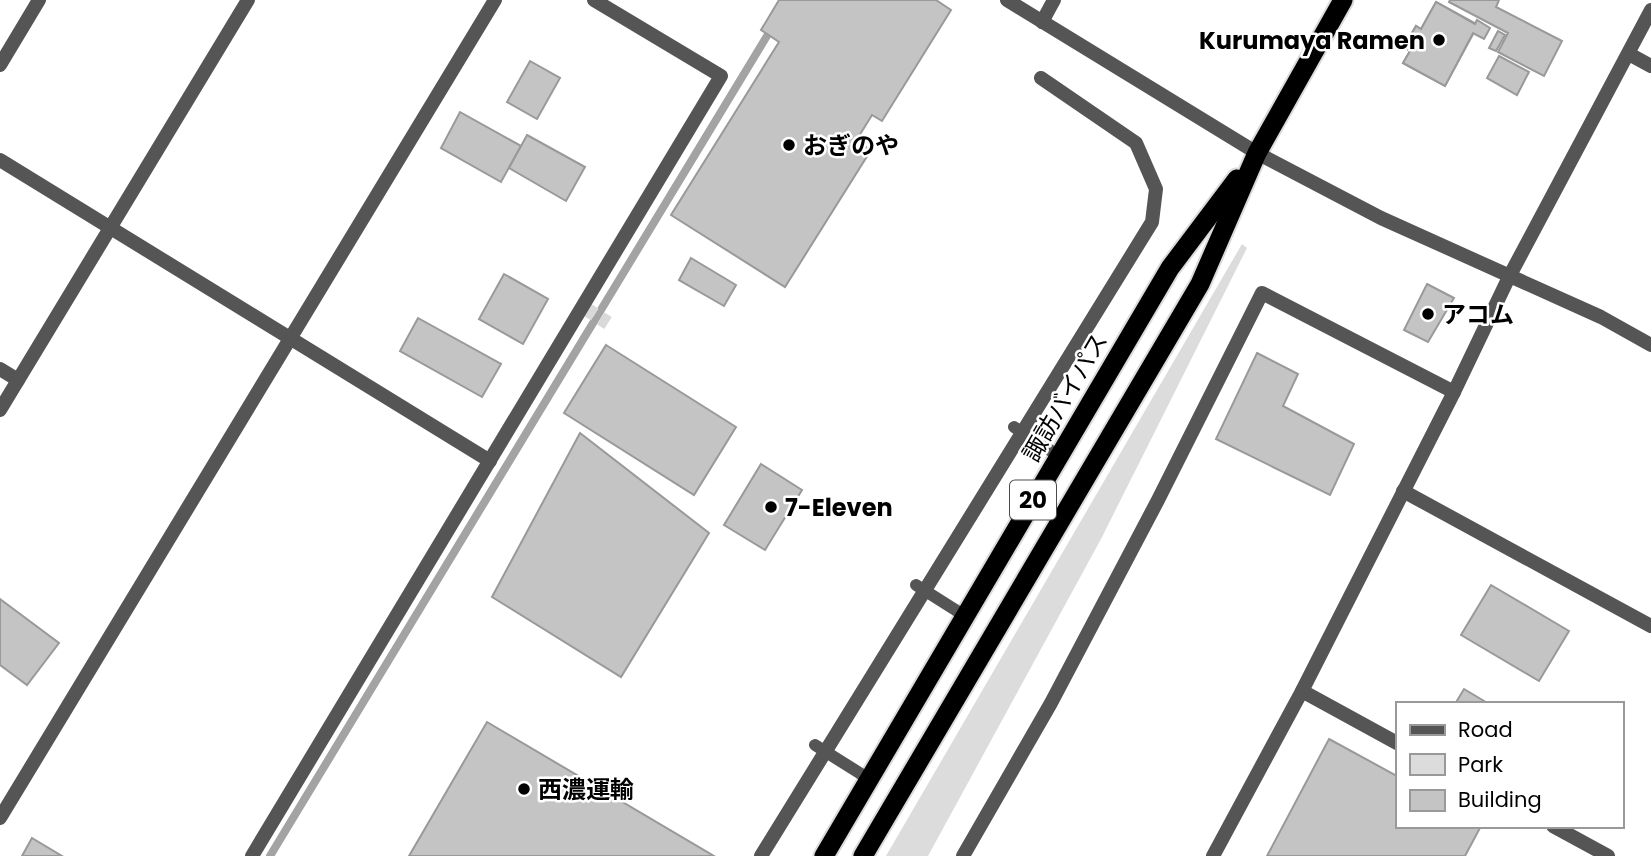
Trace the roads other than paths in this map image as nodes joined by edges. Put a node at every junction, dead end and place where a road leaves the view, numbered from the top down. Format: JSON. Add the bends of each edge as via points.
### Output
{"nodes":[{"id":1,"x":39,"y":0,"type":"edge"},
{"id":2,"x":248,"y":0,"type":"edge"},
{"id":3,"x":495,"y":0,"type":"edge"},
{"id":4,"x":594,"y":0,"type":"edge"},
{"id":5,"x":1007,"y":0,"type":"edge"},
{"id":6,"x":1055,"y":0,"type":"edge"},
{"id":7,"x":1343,"y":0,"type":"edge"},
{"id":8,"x":1651,"y":9,"type":"edge"},
{"id":9,"x":1042,"y":22,"type":"junction"},
{"id":10,"x":1629,"y":54,"type":"junction"},
{"id":11,"x":0,"y":65,"type":"edge"},
{"id":12,"x":1651,"y":66,"type":"edge"},
{"id":13,"x":1041,"y":78,"type":"dead end"},
{"id":14,"x":1257,"y":153,"type":"junction"},
{"id":15,"x":0,"y":160,"type":"edge"},
{"id":16,"x":111,"y":229,"type":"junction"},
{"id":17,"x":1509,"y":277,"type":"junction"},
{"id":18,"x":289,"y":337,"type":"junction"},
{"id":19,"x":1651,"y":345,"type":"edge"},
{"id":20,"x":0,"y":369,"type":"edge"},
{"id":21,"x":18,"y":380,"type":"junction"},
{"id":22,"x":1454,"y":392,"type":"junction"},
{"id":23,"x":0,"y":410,"type":"edge"},
{"id":24,"x":1019,"y":430,"type":"junction"},
{"id":25,"x":1059,"y":456,"type":"junction"},
{"id":26,"x":489,"y":461,"type":"junction"},
{"id":27,"x":1404,"y":491,"type":"junction"},
{"id":28,"x":920,"y":588,"type":"junction"},
{"id":29,"x":965,"y":616,"type":"junction"},
{"id":30,"x":1651,"y":626,"type":"edge"},
{"id":31,"x":1302,"y":691,"type":"junction"},
{"id":32,"x":1396,"y":742,"type":"edge"},
{"id":33,"x":820,"y":749,"type":"junction"},
{"id":34,"x":869,"y":779,"type":"junction"},
{"id":35,"x":0,"y":818,"type":"edge"},
{"id":36,"x":1557,"y":828,"type":"edge"},
{"id":37,"x":253,"y":856,"type":"edge"},
{"id":38,"x":761,"y":856,"type":"edge"},
{"id":39,"x":824,"y":856,"type":"edge"},
{"id":40,"x":863,"y":856,"type":"edge"},
{"id":41,"x":963,"y":856,"type":"edge"},
{"id":42,"x":1213,"y":856,"type":"edge"},
{"id":43,"x":1608,"y":856,"type":"edge"}],
"edges":[{"from":1,"to":11,"type":"street"},
{"from":2,"to":16,"type":"street"},
{"from":3,"to":18,"type":"street"},
{"from":4,"to":26,"type":"street","via":[[721,76]]},
{"from":5,"to":9,"type":"street"},
{"from":6,"to":9,"type":"street"},
{"from":7,"to":14,"type":"highway","name":"諏訪バイパス","number":"20"},
{"from":8,"to":10,"type":"street"},
{"from":9,"to":14,"type":"street"},
{"from":10,"to":12,"type":"street"},
{"from":10,"to":17,"type":"street"},
{"from":13,"to":24,"type":"street","via":[[1136,143],[1156,189],[1152,222]]},
{"from":14,"to":17,"type":"street","via":[[1381,218]]},
{"from":14,"to":25,"type":"highway","name":"諏訪バイパス","number":"20","via":[[1170,268]]},
{"from":14,"to":40,"type":"highway","name":"諏訪バイパス","number":"20","via":[[1200,284]]},
{"from":15,"to":16,"type":"street"},
{"from":16,"to":18,"type":"street"},
{"from":16,"to":21,"type":"street"},
{"from":17,"to":19,"type":"street","via":[[1601,317]]},
{"from":17,"to":22,"type":"street"},
{"from":18,"to":26,"type":"street"},
{"from":18,"to":35,"type":"street"},
{"from":20,"to":21,"type":"street"},
{"from":21,"to":23,"type":"street"},
{"from":22,"to":27,"type":"street"},
{"from":22,"to":41,"type":"street","via":[[1262,293],[1051,702]]},
{"from":24,"to":25,"type":"lane"},
{"from":24,"to":28,"type":"street"},
{"from":25,"to":29,"type":"highway","name":"諏訪バイパス","number":"20"},
{"from":26,"to":37,"type":"street"},
{"from":27,"to":30,"type":"street"},
{"from":27,"to":31,"type":"street"},
{"from":28,"to":29,"type":"lane"},
{"from":28,"to":33,"type":"street"},
{"from":29,"to":34,"type":"highway","name":"諏訪バイパス","number":"20"},
{"from":31,"to":32,"type":"street"},
{"from":31,"to":42,"type":"street"},
{"from":33,"to":34,"type":"lane"},
{"from":33,"to":38,"type":"street"},
{"from":34,"to":39,"type":"highway","name":"諏訪バイパス","number":"20"},
{"from":36,"to":43,"type":"street"}]}
